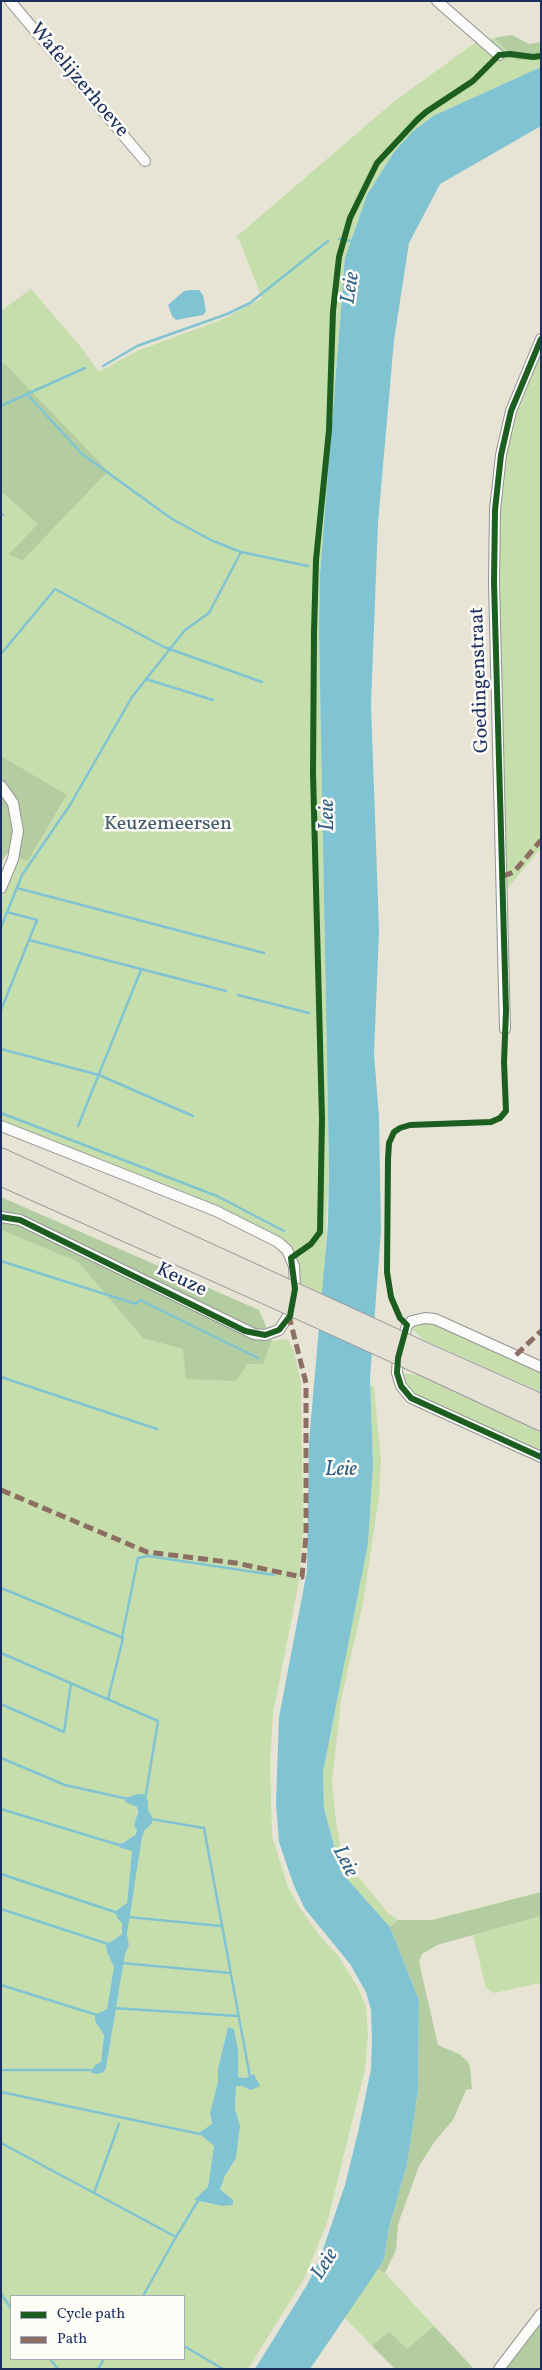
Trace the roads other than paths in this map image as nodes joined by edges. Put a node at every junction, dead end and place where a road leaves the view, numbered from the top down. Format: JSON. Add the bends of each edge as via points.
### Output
{"nodes":[{"id":1,"x":10,"y":1,"type":"edge"},
{"id":2,"x":437,"y":1,"type":"edge"},
{"id":3,"x":499,"y":55,"type":"dead end"},
{"id":4,"x":145,"y":161,"type":"dead end"},
{"id":5,"x":541,"y":339,"type":"edge"},
{"id":6,"x":1,"y":786,"type":"edge"},
{"id":7,"x":1,"y":888,"type":"edge"},
{"id":8,"x":505,"y":1028,"type":"dead end"},
{"id":9,"x":1,"y":1126,"type":"edge"},
{"id":10,"x":1,"y":1158,"type":"edge"},
{"id":11,"x":1,"y":1176,"type":"edge"},
{"id":12,"x":1,"y":1181,"type":"edge"},
{"id":13,"x":49,"y":1198,"type":"junction"},
{"id":14,"x":1,"y":1217,"type":"edge"},
{"id":15,"x":275,"y":1291,"type":"junction"},
{"id":16,"x":420,"y":1358,"type":"junction"},
{"id":17,"x":541,"y":1367,"type":"edge"},
{"id":18,"x":541,"y":1404,"type":"edge"},
{"id":19,"x":541,"y":1421,"type":"edge"},
{"id":20,"x":541,"y":1458,"type":"edge"},
{"id":21,"x":541,"y":2314,"type":"edge"},
{"id":22,"x":498,"y":2369,"type":"edge"}],
"edges":[{"from":1,"to":4,"type":"street","name":"Wafelijzerhoeve"},
{"from":2,"to":3,"type":"street"},
{"from":5,"to":8,"type":"street","name":"Goedingenstraat","via":[[511,411],[500,455],[494,510]]},
{"from":6,"to":7,"type":"street","via":[[12,804],[18,831],[13,859]]},
{"from":9,"to":14,"type":"street","name":"Keuze","via":[[216,1211],[278,1242],[287,1250],[294,1266],[292,1310],[278,1330],[265,1335],[254,1334],[20,1220]]},
{"from":10,"to":15,"type":"highway"},
{"from":11,"to":13,"type":"highway"},
{"from":12,"to":13,"type":"highway"},
{"from":13,"to":15,"type":"highway"},
{"from":15,"to":16,"type":"highway","bridge":true},
{"from":16,"to":18,"type":"highway"},
{"from":16,"to":19,"type":"highway"},
{"from":17,"to":20,"type":"street","via":[[435,1319],[418,1319],[407,1325],[398,1358],[401,1386],[410,1398]]},
{"from":21,"to":22,"type":"street"}]}
